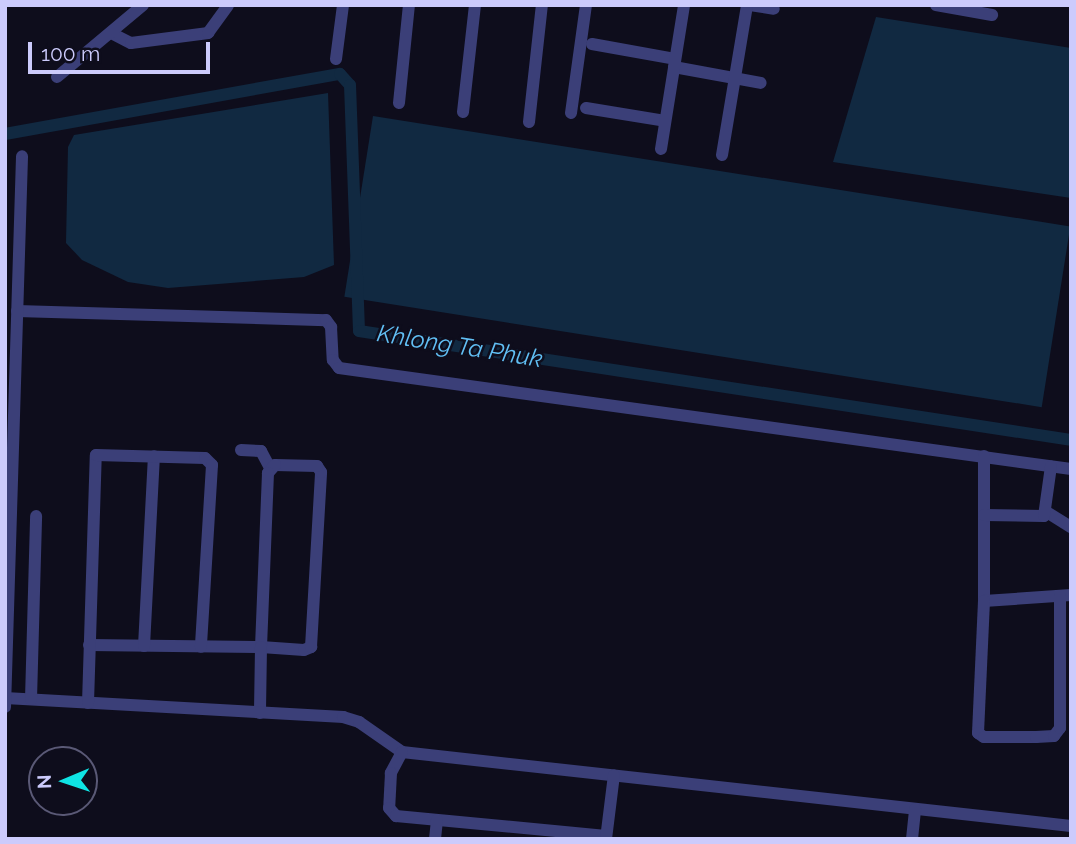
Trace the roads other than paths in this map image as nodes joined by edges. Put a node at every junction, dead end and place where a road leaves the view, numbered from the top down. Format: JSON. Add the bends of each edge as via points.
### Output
{"nodes":[{"id":1,"x":144,"y":5,"type":"edge"},
{"id":2,"x":228,"y":5,"type":"edge"},
{"id":3,"x":343,"y":5,"type":"edge"},
{"id":4,"x":410,"y":5,"type":"edge"},
{"id":5,"x":475,"y":5,"type":"edge"},
{"id":6,"x":542,"y":5,"type":"edge"},
{"id":7,"x":586,"y":5,"type":"edge"},
{"id":8,"x":684,"y":5,"type":"edge"},
{"id":9,"x":748,"y":5,"type":"edge"},
{"id":10,"x":936,"y":5,"type":"edge"},
{"id":11,"x":774,"y":9,"type":"dead end"},
{"id":12,"x":992,"y":15,"type":"dead end"},
{"id":13,"x":113,"y":34,"type":"junction"},
{"id":14,"x":592,"y":44,"type":"dead end"},
{"id":15,"x":336,"y":59,"type":"dead end"},
{"id":16,"x":674,"y":63,"type":"junction"},
{"id":17,"x":57,"y":77,"type":"dead end"},
{"id":18,"x":735,"y":78,"type":"junction"},
{"id":19,"x":761,"y":83,"type":"dead end"},
{"id":20,"x":399,"y":103,"type":"dead end"},
{"id":21,"x":586,"y":108,"type":"dead end"},
{"id":22,"x":464,"y":112,"type":"dead end"},
{"id":23,"x":571,"y":113,"type":"dead end"},
{"id":24,"x":665,"y":121,"type":"junction"},
{"id":25,"x":529,"y":122,"type":"dead end"},
{"id":26,"x":661,"y":149,"type":"dead end"},
{"id":27,"x":722,"y":155,"type":"dead end"},
{"id":28,"x":22,"y":156,"type":"dead end"},
{"id":29,"x":17,"y":311,"type":"junction"},
{"id":30,"x":240,"y":450,"type":"dead end"},
{"id":31,"x":154,"y":456,"type":"junction"},
{"id":32,"x":984,"y":456,"type":"junction"},
{"id":33,"x":1051,"y":466,"type":"junction"},
{"id":34,"x":270,"y":468,"type":"junction"},
{"id":35,"x":1071,"y":469,"type":"edge"},
{"id":36,"x":1045,"y":511,"type":"junction"},
{"id":37,"x":984,"y":515,"type":"junction"},
{"id":38,"x":36,"y":516,"type":"dead end"},
{"id":39,"x":1071,"y":527,"type":"edge"},
{"id":40,"x":1065,"y":595,"type":"edge"},
{"id":41,"x":984,"y":601,"type":"junction"},
{"id":42,"x":89,"y":645,"type":"junction"},
{"id":43,"x":144,"y":646,"type":"junction"},
{"id":44,"x":201,"y":647,"type":"junction"},
{"id":45,"x":261,"y":648,"type":"junction"},
{"id":46,"x":5,"y":698,"type":"edge"},
{"id":47,"x":30,"y":699,"type":"junction"},
{"id":48,"x":88,"y":703,"type":"junction"},
{"id":49,"x":5,"y":707,"type":"edge"},
{"id":50,"x":260,"y":713,"type":"junction"},
{"id":51,"x":1054,"y":736,"type":"junction"},
{"id":52,"x":1071,"y":736,"type":"edge"},
{"id":53,"x":402,"y":752,"type":"junction"},
{"id":54,"x":614,"y":775,"type":"junction"},
{"id":55,"x":915,"y":809,"type":"junction"},
{"id":56,"x":437,"y":820,"type":"junction"},
{"id":57,"x":1071,"y":826,"type":"edge"},
{"id":58,"x":496,"y":832,"type":"edge"},
{"id":59,"x":552,"y":835,"type":"edge"},
{"id":60,"x":606,"y":837,"type":"edge"},
{"id":61,"x":435,"y":839,"type":"edge"},
{"id":62,"x":912,"y":839,"type":"edge"}],
"edges":[{"from":1,"to":13,"type":"street"},
{"from":2,"to":13,"type":"street","via":[[208,33],[131,43]]},
{"from":3,"to":15,"type":"street"},
{"from":4,"to":20,"type":"street"},
{"from":5,"to":22,"type":"street"},
{"from":6,"to":25,"type":"street"},
{"from":7,"to":23,"type":"street"},
{"from":8,"to":16,"type":"street"},
{"from":9,"to":11,"type":"street"},
{"from":9,"to":18,"type":"street"},
{"from":10,"to":12,"type":"street"},
{"from":13,"to":17,"type":"street"},
{"from":14,"to":16,"type":"street"},
{"from":16,"to":18,"type":"street"},
{"from":16,"to":24,"type":"street"},
{"from":18,"to":19,"type":"street"},
{"from":18,"to":27,"type":"street"},
{"from":21,"to":24,"type":"street"},
{"from":24,"to":26,"type":"street"},
{"from":28,"to":29,"type":"street"},
{"from":29,"to":32,"type":"street","via":[[326,320],[331,327],[332,360],[338,368]]},
{"from":29,"to":46,"type":"street"},
{"from":30,"to":34,"type":"street","via":[[261,451]]},
{"from":31,"to":42,"type":"street","via":[[102,453],[93,461]]},
{"from":31,"to":43,"type":"street"},
{"from":31,"to":44,"type":"street","via":[[205,458],[212,465]]},
{"from":32,"to":33,"type":"street"},
{"from":32,"to":37,"type":"street"},
{"from":33,"to":35,"type":"street"},
{"from":33,"to":36,"type":"street"},
{"from":34,"to":45,"type":"street"},
{"from":34,"to":45,"type":"street","via":[[317,466],[321,472],[314,641],[304,650]]},
{"from":36,"to":37,"type":"street","via":[[1044,516]]},
{"from":36,"to":39,"type":"street"},
{"from":37,"to":41,"type":"street"},
{"from":38,"to":47,"type":"street"},
{"from":40,"to":41,"type":"street"},
{"from":40,"to":51,"type":"street","via":[[1060,728]]},
{"from":41,"to":51,"type":"street","via":[[978,733],[984,737]]},
{"from":42,"to":43,"type":"street"},
{"from":42,"to":48,"type":"street"},
{"from":43,"to":44,"type":"street"},
{"from":44,"to":45,"type":"street"},
{"from":45,"to":50,"type":"street"},
{"from":46,"to":47,"type":"street"},
{"from":46,"to":49,"type":"street"},
{"from":47,"to":48,"type":"street"},
{"from":48,"to":50,"type":"street"},
{"from":50,"to":53,"type":"street","via":[[343,717],[359,722]]},
{"from":51,"to":52,"type":"street"},
{"from":53,"to":54,"type":"street"},
{"from":53,"to":56,"type":"street","via":[[391,773],[392,814]]},
{"from":54,"to":55,"type":"street"},
{"from":54,"to":60,"type":"street"},
{"from":55,"to":57,"type":"street"},
{"from":55,"to":62,"type":"street"},
{"from":56,"to":58,"type":"street"},
{"from":56,"to":61,"type":"street"},
{"from":58,"to":59,"type":"street"},
{"from":59,"to":60,"type":"street"}]}
